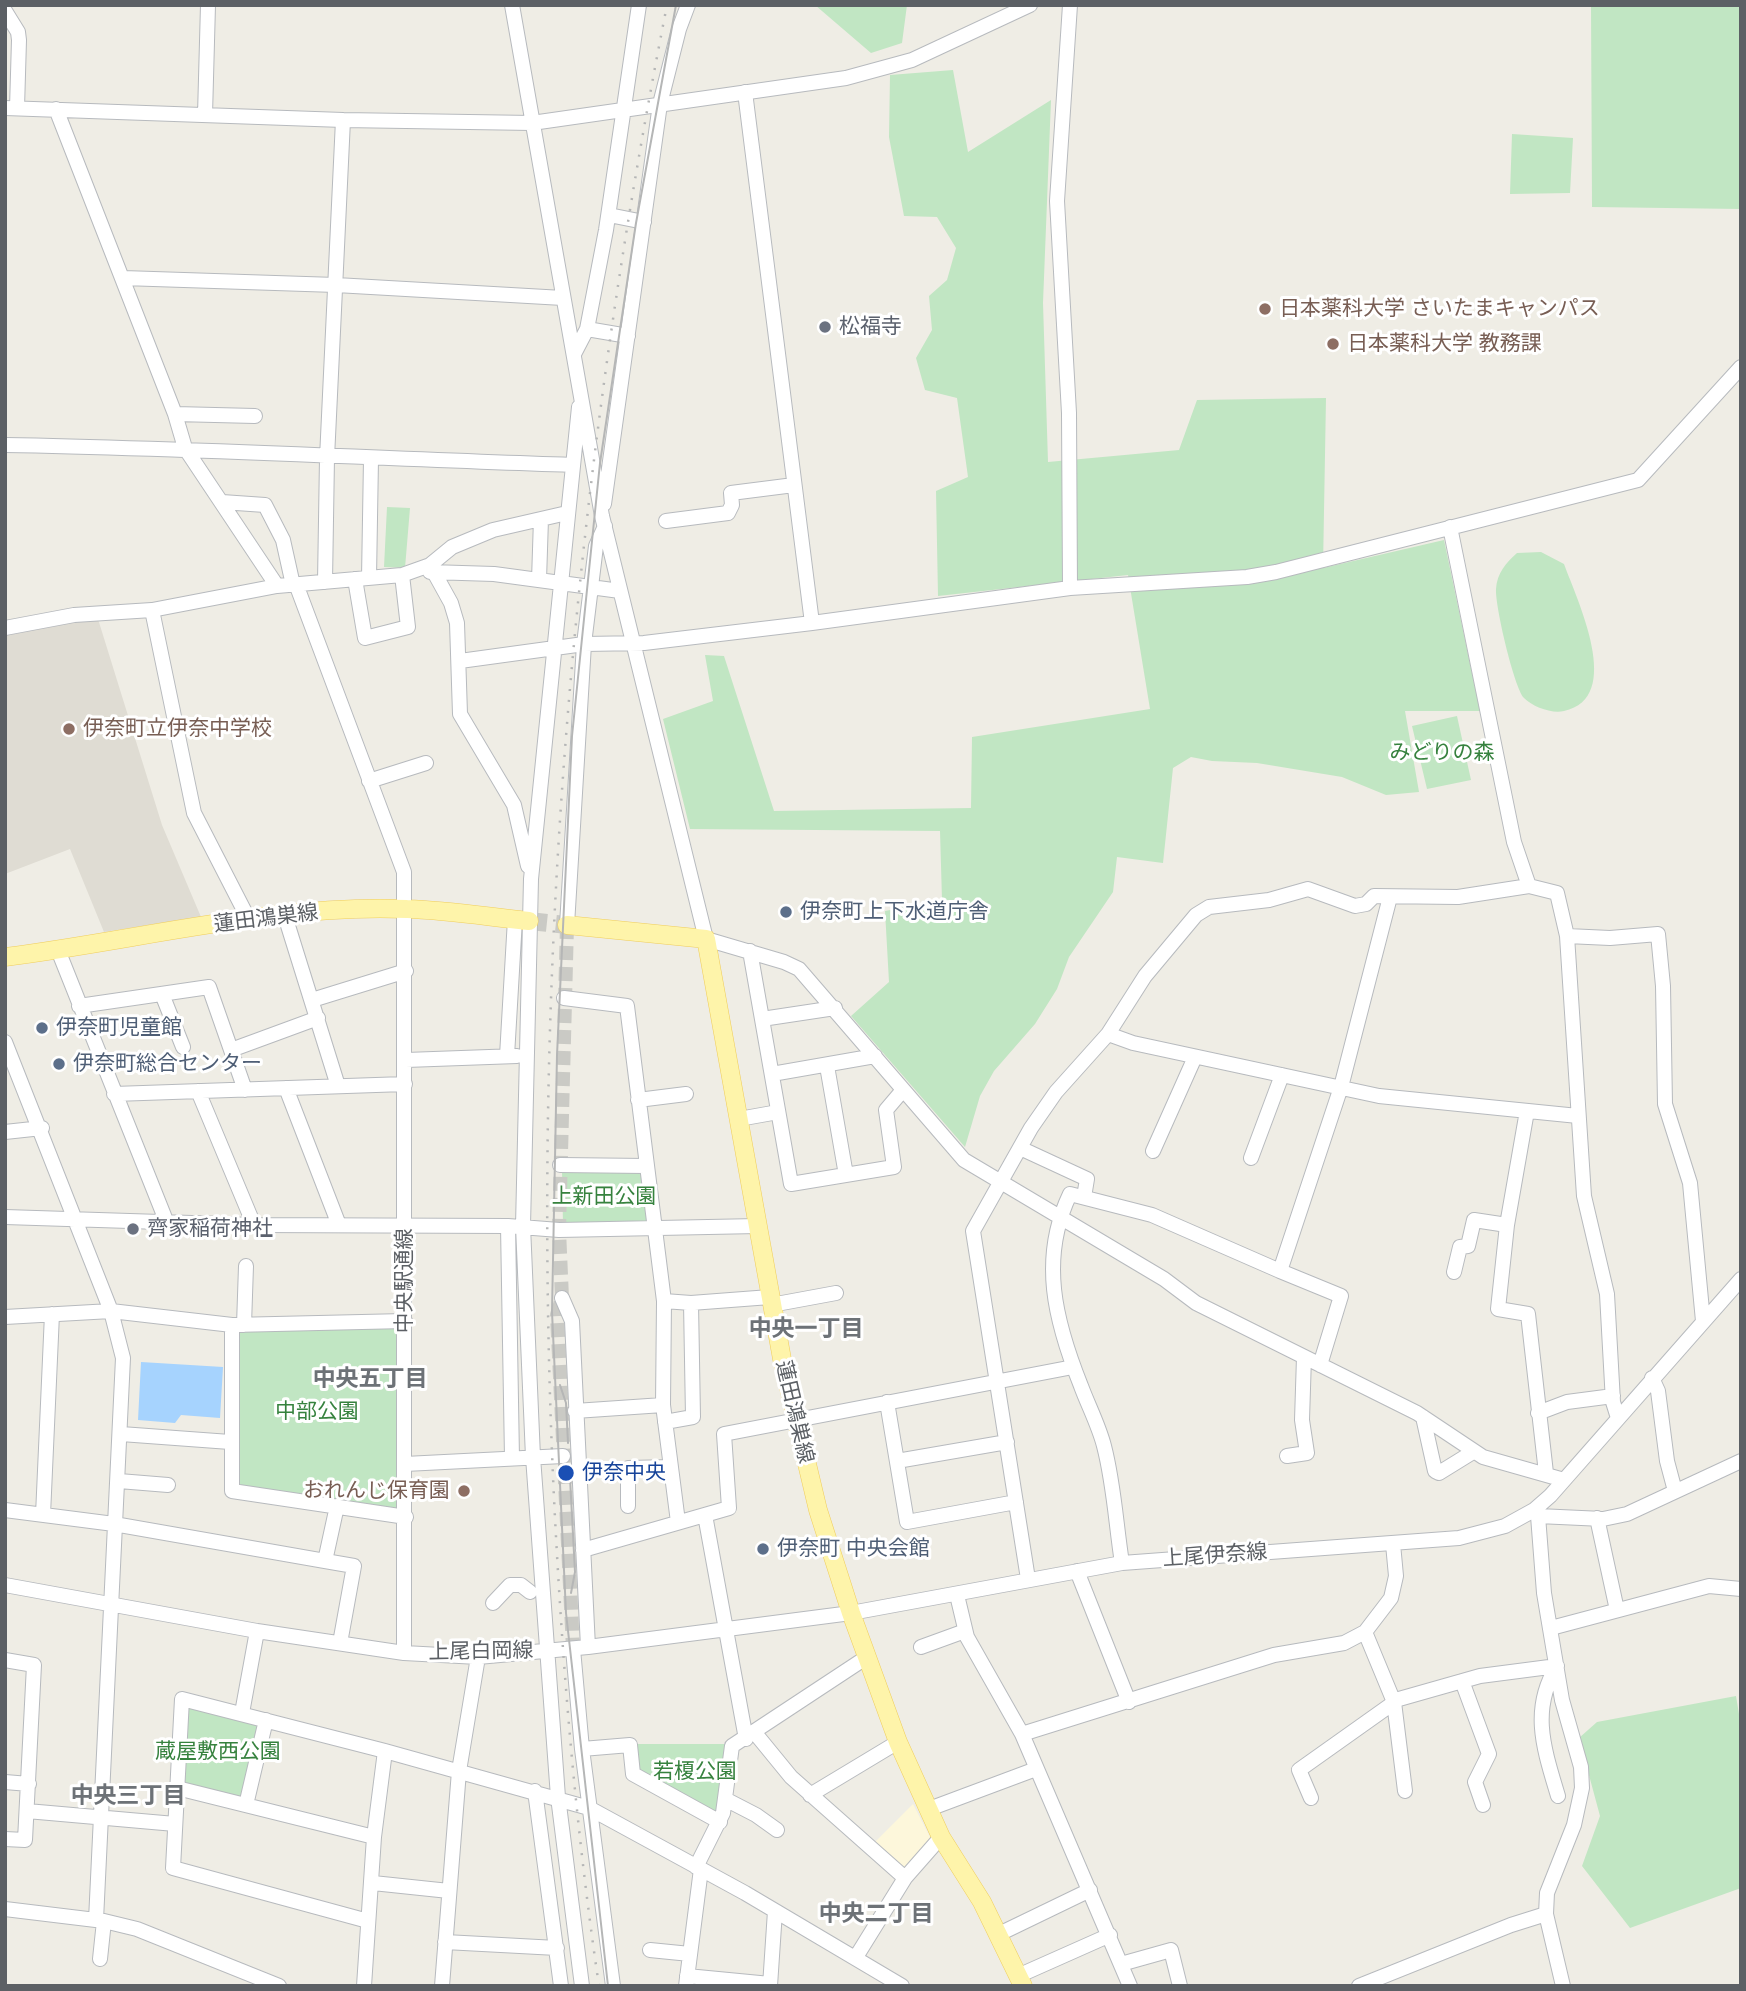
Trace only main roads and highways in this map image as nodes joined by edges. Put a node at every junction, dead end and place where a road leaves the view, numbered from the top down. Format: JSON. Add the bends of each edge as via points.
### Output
{"nodes":[{"id":1,"x":522,"y":920,"type":"tunnel mouth"},
{"id":2,"x":567,"y":925,"type":"road end"},
{"id":3,"x":5,"y":957,"type":"edge"},
{"id":4,"x":1021,"y":1980,"type":"edge"}],
"edges":[{"from":1,"to":3,"type":"main road","name":"蓮田鴻巣線","via":[[406,908],[285,916]]},
{"from":2,"to":4,"type":"main road","name":"蓮田鴻巣線","via":[[706,939],[794,1419],[818,1510],[898,1742],[941,1837]]}]}
